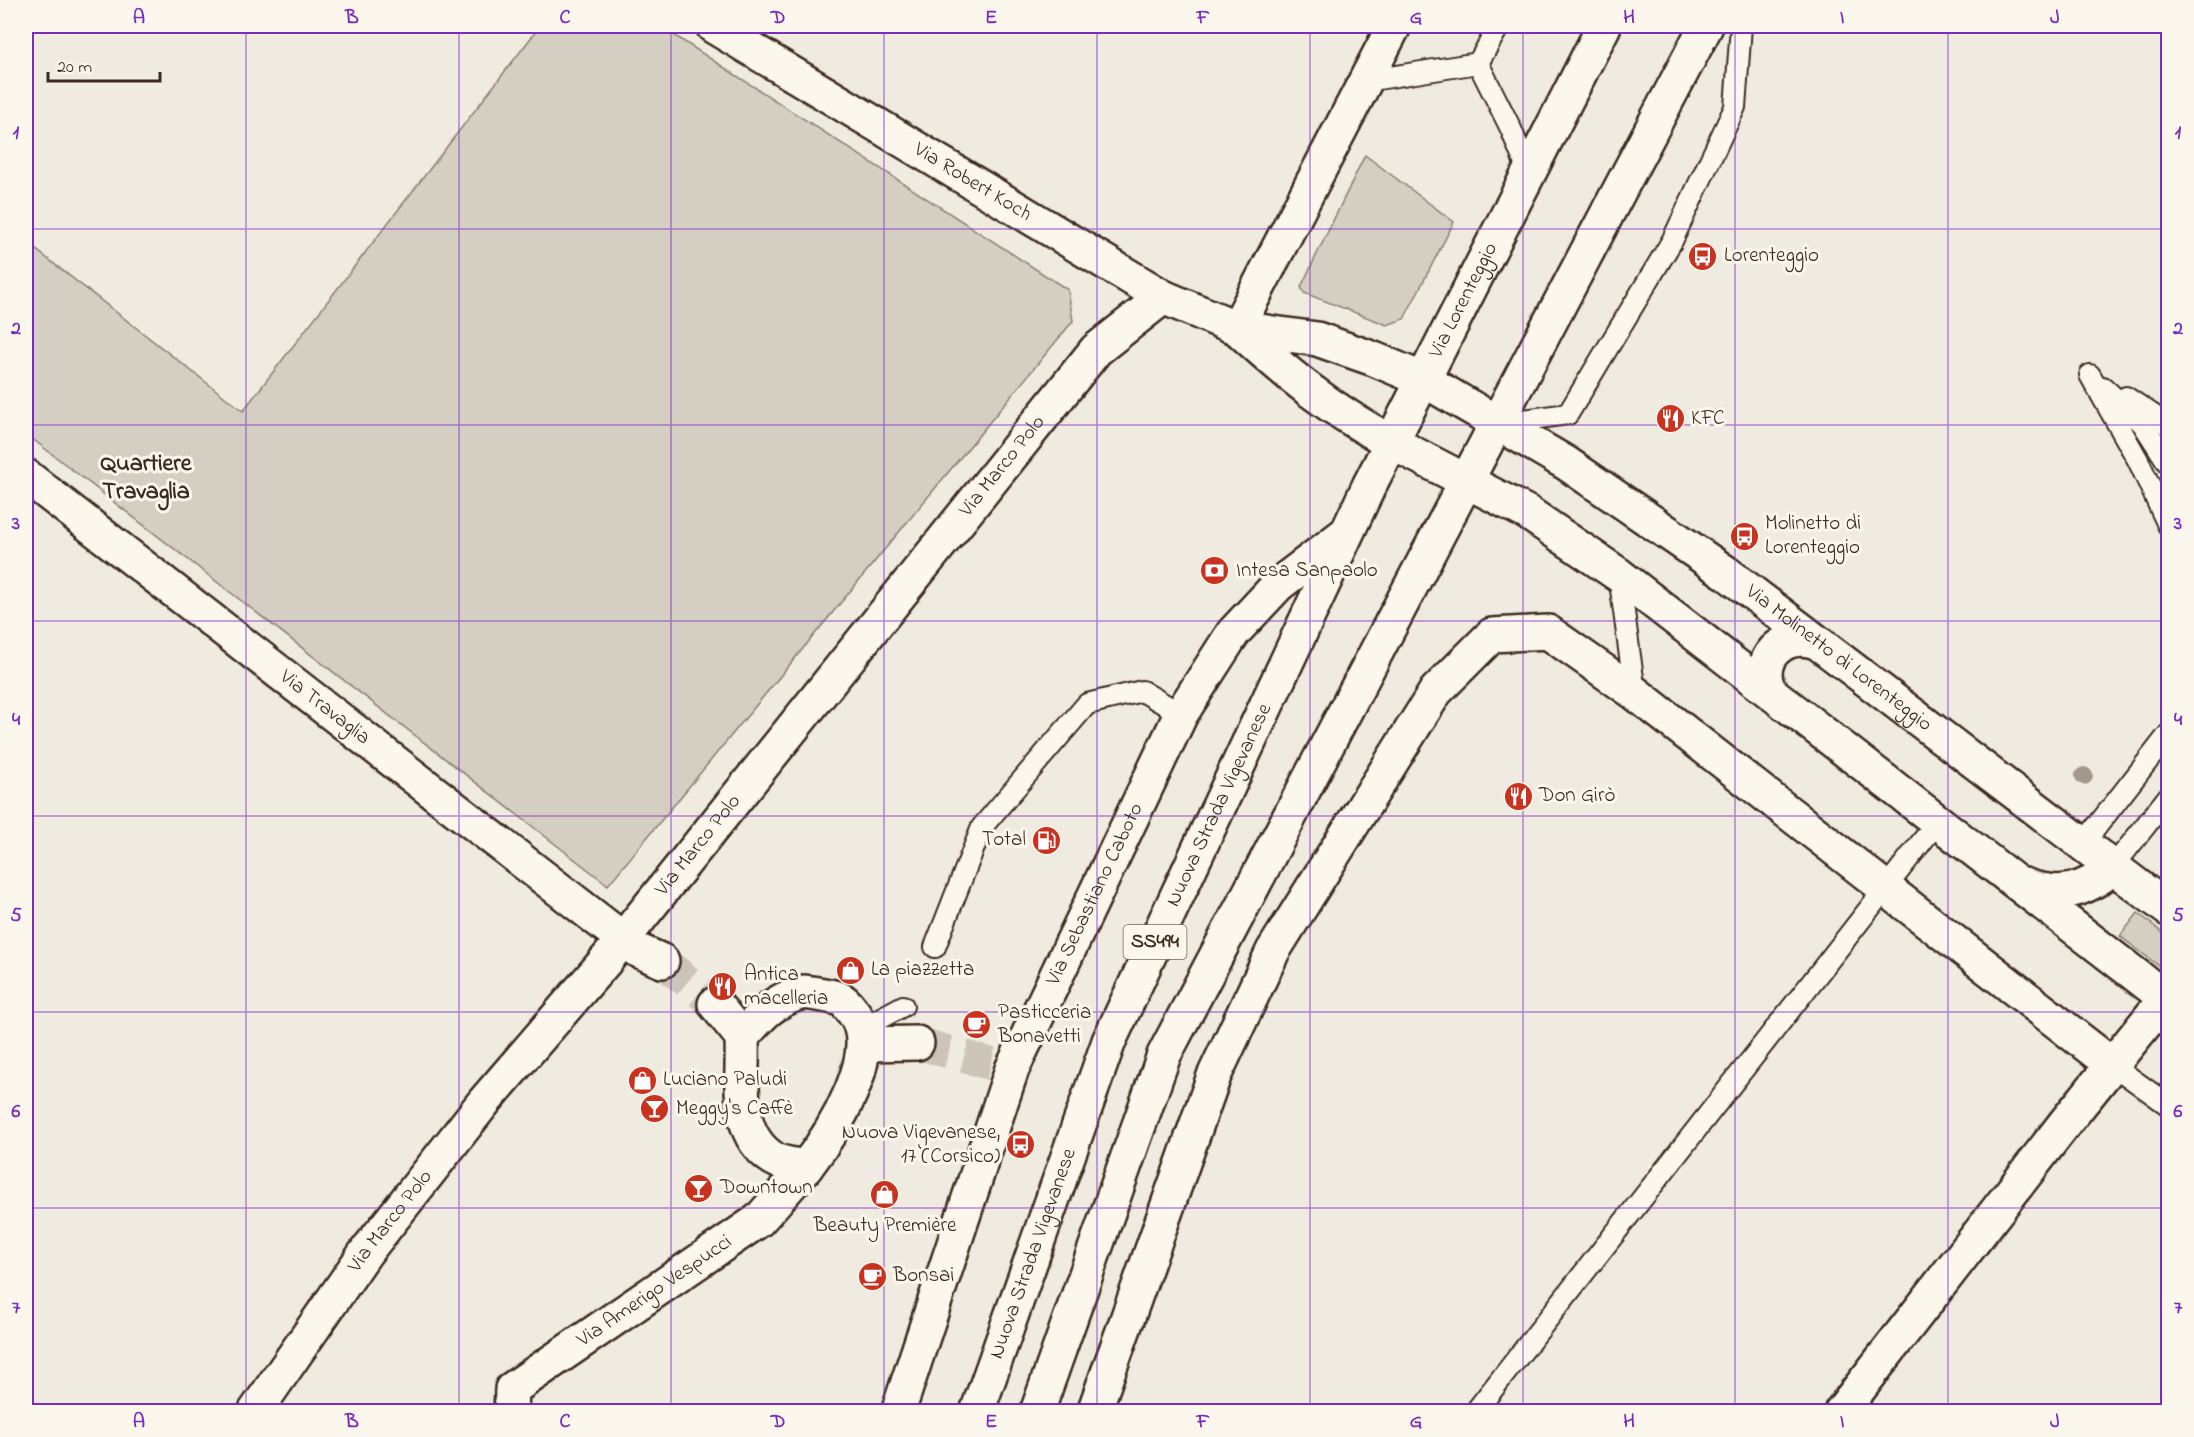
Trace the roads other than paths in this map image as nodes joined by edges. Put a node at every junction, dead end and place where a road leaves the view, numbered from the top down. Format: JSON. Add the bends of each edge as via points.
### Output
{"nodes":[{"id":1,"x":712,"y":26,"type":"edge"},
{"id":2,"x":1394,"y":26,"type":"edge"},
{"id":3,"x":1499,"y":26,"type":"edge"},
{"id":4,"x":1604,"y":26,"type":"edge"},
{"id":5,"x":1706,"y":26,"type":"edge"},
{"id":6,"x":1742,"y":26,"type":"edge"},
{"id":7,"x":1478,"y":63,"type":"junction"},
{"id":8,"x":1365,"y":81,"type":"junction"},
{"id":9,"x":1529,"y":174,"type":"junction"},
{"id":10,"x":1163,"y":297,"type":"junction"},
{"id":11,"x":1237,"y":328,"type":"junction"},
{"id":12,"x":2090,"y":375,"type":"junction"},
{"id":13,"x":1424,"y":380,"type":"junction"},
{"id":14,"x":1498,"y":423,"type":"junction"},
{"id":15,"x":2169,"y":425,"type":"edge"},
{"id":16,"x":1391,"y":442,"type":"junction"},
{"id":17,"x":2169,"y":463,"type":"edge"},
{"id":18,"x":26,"y":476,"type":"edge"},
{"id":19,"x":1468,"y":480,"type":"junction"},
{"id":20,"x":2169,"y":525,"type":"edge"},
{"id":21,"x":1346,"y":532,"type":"junction"},
{"id":22,"x":1619,"y":575,"type":"junction"},
{"id":23,"x":1813,"y":641,"type":"junction"},
{"id":24,"x":1769,"y":690,"type":"junction"},
{"id":25,"x":1635,"y":693,"type":"junction"},
{"id":26,"x":1181,"y":714,"type":"junction"},
{"id":27,"x":2169,"y":735,"type":"edge"},
{"id":28,"x":2169,"y":797,"type":"edge"},
{"id":29,"x":1938,"y":820,"type":"junction"},
{"id":30,"x":2083,"y":844,"type":"junction"},
{"id":31,"x":2113,"y":867,"type":"junction"},
{"id":32,"x":2013,"y":880,"type":"junction"},
{"id":33,"x":1887,"y":888,"type":"junction"},
{"id":34,"x":2169,"y":909,"type":"edge"},
{"id":35,"x":623,"y":939,"type":"junction"},
{"id":36,"x":935,"y":947,"type":"dead end"},
{"id":37,"x":662,"y":961,"type":"tunnel mouth"},
{"id":38,"x":2167,"y":999,"type":"edge"},
{"id":39,"x":715,"y":1004,"type":"tunnel mouth"},
{"id":40,"x":903,"y":1006,"type":"dead end"},
{"id":41,"x":863,"y":1036,"type":"junction"},
{"id":42,"x":742,"y":1037,"type":"junction"},
{"id":43,"x":916,"y":1043,"type":"tunnel mouth"},
{"id":44,"x":2111,"y":1064,"type":"junction"},
{"id":45,"x":2169,"y":1105,"type":"edge"},
{"id":46,"x":806,"y":1167,"type":"junction"},
{"id":47,"x":255,"y":1412,"type":"edge"},
{"id":48,"x":511,"y":1412,"type":"edge"},
{"id":49,"x":898,"y":1412,"type":"edge"},
{"id":50,"x":977,"y":1412,"type":"edge"},
{"id":51,"x":1037,"y":1412,"type":"edge"},
{"id":52,"x":1095,"y":1412,"type":"edge"},
{"id":53,"x":1475,"y":1412,"type":"edge"},
{"id":54,"x":1841,"y":1412,"type":"edge"}],
"edges":[{"from":1,"to":10,"type":"street","name":"Via Robert Koch"},
{"from":2,"to":8,"type":"street"},
{"from":3,"to":7,"type":"lane"},
{"from":4,"to":9,"type":"street","name":"Via Lorenteggio"},
{"from":5,"to":14,"type":"street"},
{"from":6,"to":14,"type":"lane","via":[[1735,107],[1672,241],[1568,414]]},
{"from":7,"to":8,"type":"lane"},
{"from":7,"to":9,"type":"lane"},
{"from":8,"to":11,"type":"street"},
{"from":9,"to":13,"type":"street","name":"Via Lorenteggio"},
{"from":10,"to":11,"type":"street","name":"Via Robert Koch"},
{"from":10,"to":35,"type":"street","name":"Via Marco Polo","via":[[1096,351]]},
{"from":11,"to":13,"type":"street","name":"Via Robert Koch","via":[[1317,339]]},
{"from":11,"to":16,"type":"street","name":"Via Robert Koch","via":[[1290,378],[1344,417]]},
{"from":12,"to":15,"type":"lane"},
{"from":12,"to":17,"type":"lane","via":[[2143,424]]},
{"from":12,"to":20,"type":"lane"},
{"from":13,"to":14,"type":"street","name":"Via Molinetto di Lorenteggio"},
{"from":13,"to":16,"type":"street","name":"Via Lorenteggio","number":"SS494"},
{"from":14,"to":19,"type":"street","number":"SS494"},
{"from":14,"to":23,"type":"street","name":"Via Molinetto di Lorenteggio","via":[[1715,565]]},
{"from":16,"to":19,"type":"street"},
{"from":16,"to":21,"type":"street","name":"Nuova Strada Vigevanese","number":"SS494"},
{"from":18,"to":35,"type":"street","name":"Via Travaglia"},
{"from":19,"to":22,"type":"street","via":[[1528,513]]},
{"from":19,"to":51,"type":"street","number":"SS494","via":[[1164,1055]]},
{"from":21,"to":26,"type":"street","name":"Via Sebastiano Caboto","via":[[1278,585],[1233,633]]},
{"from":21,"to":50,"type":"street","name":"Nuova Strada Vigevanese","number":"SS494","via":[[1109,1041]]},
{"from":22,"to":24,"type":"street"},
{"from":22,"to":25,"type":"lane"},
{"from":23,"to":24,"type":"street","via":[[1791,640],[1773,650],[1765,666]]},
{"from":23,"to":30,"type":"street","name":"Via Molinetto di Lorenteggio"},
{"from":24,"to":29,"type":"street"},
{"from":25,"to":33,"type":"street"},
{"from":25,"to":52,"type":"street","via":[[1548,632],[1492,635],[1436,691],[1273,951],[1215,1076]]},
{"from":26,"to":36,"type":"lane","via":[[1142,691],[1088,704],[982,827]]},
{"from":26,"to":49,"type":"street","name":"Via Sebastiano Caboto","via":[[1001,1066]]},
{"from":27,"to":30,"type":"lane"},
{"from":28,"to":31,"type":"lane"},
{"from":29,"to":32,"type":"street"},
{"from":29,"to":33,"type":"lane"},
{"from":30,"to":31,"type":"street","name":"Via Molinetto di Lorenteggio"},
{"from":31,"to":32,"type":"street","via":[[2092,884],[2069,892],[2039,890]]},
{"from":31,"to":34,"type":"street","name":"Via Molinetto di Lorenteggio"},
{"from":32,"to":38,"type":"street"},
{"from":33,"to":44,"type":"street"},
{"from":33,"to":53,"type":"lane"},
{"from":35,"to":37,"type":"street","name":"Via Travaglia"},
{"from":35,"to":47,"type":"street","name":"Via Marco Polo","via":[[484,1102],[366,1252]]},
{"from":38,"to":44,"type":"street"},
{"from":39,"to":42,"type":"street"},
{"from":40,"to":41,"type":"lane"},
{"from":41,"to":42,"type":"street","via":[[856,1015],[843,1000],[804,992],[787,996],[766,1009]]},
{"from":41,"to":43,"type":"street"},
{"from":41,"to":46,"type":"street","via":[[852,1086],[829,1137]]},
{"from":42,"to":46,"type":"street","via":[[743,1109],[751,1138],[775,1160]]},
{"from":44,"to":45,"type":"lane"},
{"from":44,"to":54,"type":"street"},
{"from":46,"to":48,"type":"street","name":"Via Amerigo Vespucci","via":[[759,1221],[512,1389]]}]}
